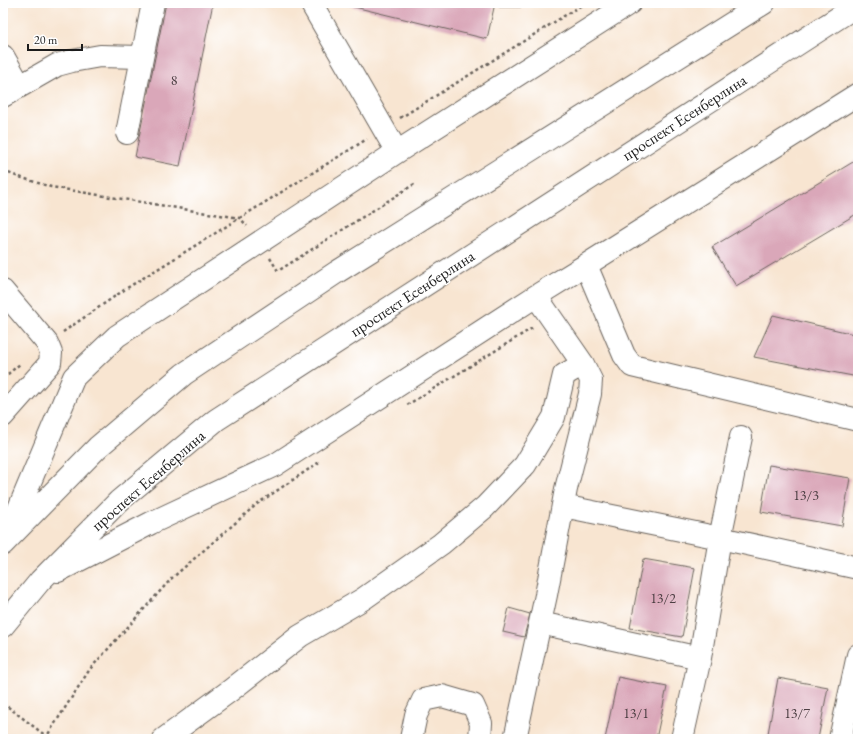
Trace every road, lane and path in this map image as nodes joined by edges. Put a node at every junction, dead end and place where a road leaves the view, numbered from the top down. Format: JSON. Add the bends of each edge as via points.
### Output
{"nodes":[{"id":1,"x":153,"y":3,"type":"edge"},
{"id":2,"x":312,"y":3,"type":"edge"},
{"id":3,"x":585,"y":3,"type":"edge"},
{"id":4,"x":630,"y":3,"type":"edge"},
{"id":5,"x":764,"y":3,"type":"edge"},
{"id":6,"x":858,"y":5,"type":"edge"},
{"id":7,"x":3,"y":56,"type":"edge"},
{"id":8,"x":142,"y":57,"type":"junction"},
{"id":9,"x":12,"y":91,"type":"edge"},
{"id":10,"x":858,"y":94,"type":"edge"},
{"id":11,"x":384,"y":129,"type":"junction"},
{"id":12,"x":127,"y":133,"type":"dead end"},
{"id":13,"x":397,"y":152,"type":"junction"},
{"id":14,"x":3,"y":171,"type":"edge"},
{"id":15,"x":416,"y":183,"type":"dead end"},
{"id":16,"x":240,"y":218,"type":"junction"},
{"id":17,"x":260,"y":242,"type":"junction"},
{"id":18,"x":586,"y":265,"type":"junction"},
{"id":19,"x":3,"y":291,"type":"edge"},
{"id":20,"x":536,"y":296,"type":"junction"},
{"id":21,"x":550,"y":317,"type":"junction"},
{"id":22,"x":49,"y":348,"type":"junction"},
{"id":23,"x":583,"y":364,"type":"junction"},
{"id":24,"x":74,"y":377,"type":"junction"},
{"id":25,"x":3,"y":378,"type":"edge"},
{"id":26,"x":401,"y":409,"type":"dead end"},
{"id":27,"x":3,"y":416,"type":"edge"},
{"id":28,"x":858,"y":420,"type":"edge"},
{"id":29,"x":741,"y":437,"type":"dead end"},
{"id":30,"x":322,"y":460,"type":"dead end"},
{"id":31,"x":563,"y":506,"type":"junction"},
{"id":32,"x":720,"y":538,"type":"junction"},
{"id":33,"x":4,"y":543,"type":"edge"},
{"id":34,"x":858,"y":568,"type":"edge"},
{"id":35,"x":40,"y":581,"type":"junction"},
{"id":36,"x":540,"y":623,"type":"junction"},
{"id":37,"x":3,"y":626,"type":"edge"},
{"id":38,"x":858,"y":655,"type":"edge"},
{"id":39,"x":700,"y":658,"type":"junction"},
{"id":40,"x":3,"y":703,"type":"edge"},
{"id":41,"x":46,"y":738,"type":"edge"},
{"id":42,"x":164,"y":739,"type":"edge"},
{"id":43,"x":410,"y":739,"type":"edge"},
{"id":44,"x":480,"y":739,"type":"edge"},
{"id":45,"x":515,"y":739,"type":"edge"},
{"id":46,"x":682,"y":739,"type":"edge"},
{"id":47,"x":840,"y":739,"type":"edge"}],
"edges":[{"from":1,"to":8,"type":"street"},
{"from":2,"to":11,"type":"street"},
{"from":3,"to":11,"type":"path"},
{"from":4,"to":13,"type":"street"},
{"from":5,"to":33,"type":"street","via":[[344,268],[184,374],[98,447]]},
{"from":6,"to":35,"type":"street","name":"проспект Есенберлина","via":[[216,420],[119,501]]},
{"from":7,"to":9,"type":"street"},
{"from":8,"to":9,"type":"street","via":[[100,56],[72,61],[57,65]]},
{"from":8,"to":12,"type":"street"},
{"from":10,"to":18,"type":"street"},
{"from":11,"to":13,"type":"street"},
{"from":11,"to":16,"type":"path"},
{"from":13,"to":17,"type":"street"},
{"from":14,"to":16,"type":"path","via":[[51,187]]},
{"from":15,"to":17,"type":"path","via":[[278,271]]},
{"from":16,"to":22,"type":"path","via":[[127,288]]},
{"from":17,"to":24,"type":"street","via":[[117,336]]},
{"from":18,"to":20,"type":"street"},
{"from":18,"to":28,"type":"street","via":[[624,355],[632,366]]},
{"from":19,"to":22,"type":"street"},
{"from":20,"to":21,"type":"street"},
{"from":20,"to":35,"type":"street","via":[[275,464],[151,523]]},
{"from":21,"to":23,"type":"street"},
{"from":21,"to":26,"type":"path"},
{"from":22,"to":24,"type":"street"},
{"from":22,"to":25,"type":"path"},
{"from":22,"to":27,"type":"street","via":[[50,363]]},
{"from":23,"to":31,"type":"street","via":[[591,380],[590,394]]},
{"from":23,"to":42,"type":"street","via":[[564,375],[554,417],[525,465],[486,507],[441,544],[363,599],[300,636]]},
{"from":24,"to":33,"type":"street"},
{"from":29,"to":32,"type":"street"},
{"from":30,"to":41,"type":"path","via":[[257,504],[172,578],[90,669]]},
{"from":31,"to":32,"type":"street"},
{"from":31,"to":36,"type":"street"},
{"from":32,"to":34,"type":"street"},
{"from":32,"to":39,"type":"street"},
{"from":35,"to":37,"type":"street","name":"проспект Есенберлина"},
{"from":36,"to":39,"type":"street"},
{"from":36,"to":45,"type":"street"},
{"from":38,"to":47,"type":"street"},
{"from":39,"to":46,"type":"street"},
{"from":40,"to":41,"type":"path"},
{"from":43,"to":44,"type":"street","via":[[423,700],[442,696],[473,705],[481,723]]}]}
